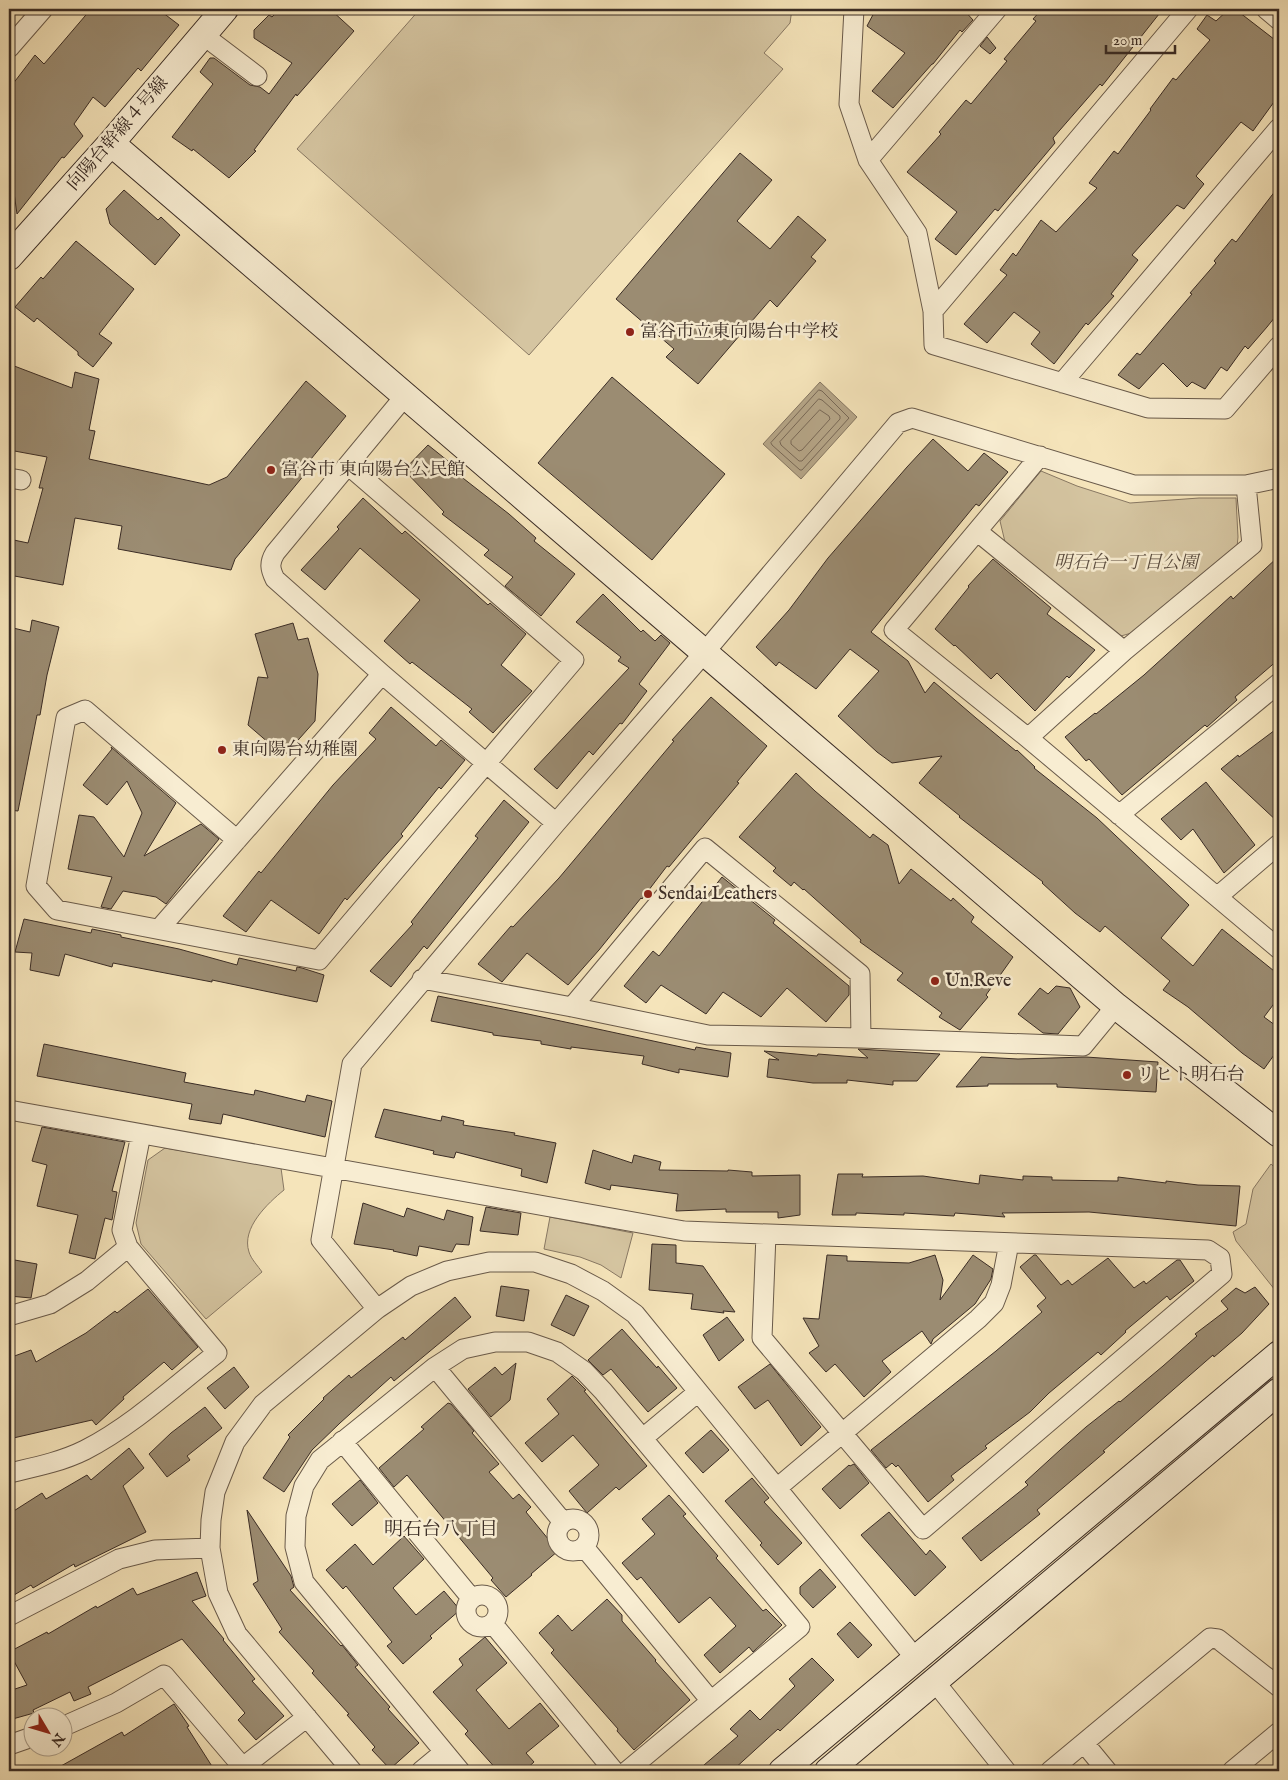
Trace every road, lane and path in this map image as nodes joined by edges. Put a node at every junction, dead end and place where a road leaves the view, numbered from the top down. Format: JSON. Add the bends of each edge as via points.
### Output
{"nodes":[{"id":1,"x":43,"y":9,"type":"edge"},
{"id":2,"x":854,"y":9,"type":"edge"},
{"id":3,"x":998,"y":9,"type":"edge"},
{"id":4,"x":1188,"y":9,"type":"edge"},
{"id":5,"x":1266,"y":9,"type":"edge"},
{"id":6,"x":221,"y":10,"type":"edge"},
{"id":7,"x":1279,"y":20,"type":"edge"},
{"id":8,"x":203,"y":35,"type":"junction"},
{"id":9,"x":9,"y":48,"type":"edge"},
{"id":10,"x":257,"y":76,"type":"dead end"},
{"id":11,"x":1279,"y":128,"type":"edge"},
{"id":12,"x":111,"y":143,"type":"junction"},
{"id":13,"x":868,"y":160,"type":"junction"},
{"id":14,"x":9,"y":257,"type":"edge"},
{"id":15,"x":933,"y":311,"type":"junction"},
{"id":16,"x":1279,"y":346,"type":"edge"},
{"id":17,"x":1062,"y":383,"type":"junction"},
{"id":18,"x":405,"y":396,"type":"junction"},
{"id":19,"x":1040,"y":456,"type":"junction"},
{"id":20,"x":348,"y":465,"type":"junction"},
{"id":21,"x":1279,"y":478,"type":"edge"},
{"id":22,"x":1246,"y":485,"type":"junction"},
{"id":23,"x":978,"y":532,"type":"junction"},
{"id":24,"x":1124,"y":651,"type":"junction"},
{"id":25,"x":704,"y":652,"type":"junction"},
{"id":26,"x":382,"y":674,"type":"junction"},
{"id":27,"x":1279,"y":683,"type":"edge"},
{"id":28,"x":1028,"y":738,"type":"junction"},
{"id":29,"x":486,"y":764,"type":"junction"},
{"id":30,"x":1119,"y":815,"type":"junction"},
{"id":31,"x":556,"y":823,"type":"junction"},
{"id":32,"x":237,"y":840,"type":"junction"},
{"id":33,"x":1279,"y":844,"type":"edge"},
{"id":34,"x":1217,"y":897,"type":"junction"},
{"id":35,"x":160,"y":928,"type":"junction"},
{"id":36,"x":1279,"y":949,"type":"edge"},
{"id":37,"x":422,"y":980,"type":"junction"},
{"id":38,"x":1116,"y":1006,"type":"junction"},
{"id":39,"x":572,"y":1007,"type":"junction"},
{"id":40,"x":861,"y":1038,"type":"junction"},
{"id":41,"x":9,"y":1110,"type":"edge"},
{"id":42,"x":141,"y":1134,"type":"junction"},
{"id":43,"x":1279,"y":1134,"type":"edge"},
{"id":44,"x":333,"y":1168,"type":"junction"},
{"id":45,"x":766,"y":1234,"type":"junction"},
{"id":46,"x":1010,"y":1242,"type":"junction"},
{"id":47,"x":128,"y":1247,"type":"junction"},
{"id":48,"x":377,"y":1308,"type":"junction"},
{"id":49,"x":9,"y":1316,"type":"edge"},
{"id":50,"x":1279,"y":1354,"type":"edge"},
{"id":51,"x":435,"y":1367,"type":"junction"},
{"id":52,"x":698,"y":1392,"type":"junction"},
{"id":53,"x":1278,"y":1395,"type":"edge"},
{"id":54,"x":842,"y":1434,"type":"junction"},
{"id":55,"x":643,"y":1438,"type":"junction"},
{"id":56,"x":342,"y":1442,"type":"junction"},
{"id":57,"x":9,"y":1473,"type":"edge"},
{"id":58,"x":777,"y":1488,"type":"junction"},
{"id":59,"x":210,"y":1548,"type":"junction"},
{"id":60,"x":9,"y":1616,"type":"edge"},
{"id":61,"x":916,"y":1660,"type":"junction"},
{"id":62,"x":935,"y":1682,"type":"junction"},
{"id":63,"x":1279,"y":1687,"type":"edge"},
{"id":64,"x":711,"y":1701,"type":"junction"},
{"id":65,"x":307,"y":1717,"type":"junction"},
{"id":66,"x":72,"y":1723,"type":"edge"},
{"id":67,"x":1279,"y":1732,"type":"edge"},
{"id":68,"x":22,"y":1740,"type":"edge"},
{"id":69,"x":1084,"y":1743,"type":"junction"},
{"id":70,"x":9,"y":1745,"type":"edge"},
{"id":71,"x":444,"y":1752,"type":"junction"},
{"id":72,"x":242,"y":1770,"type":"edge"},
{"id":73,"x":352,"y":1771,"type":"edge"},
{"id":74,"x":421,"y":1771,"type":"edge"},
{"id":75,"x":460,"y":1771,"type":"edge"},
{"id":76,"x":614,"y":1771,"type":"edge"},
{"id":77,"x":627,"y":1771,"type":"edge"},
{"id":78,"x":782,"y":1771,"type":"edge"},
{"id":79,"x":828,"y":1771,"type":"edge"},
{"id":80,"x":1006,"y":1771,"type":"edge"},
{"id":81,"x":1050,"y":1771,"type":"edge"},
{"id":82,"x":1107,"y":1771,"type":"edge"},
{"id":83,"x":1232,"y":1771,"type":"edge"}],
"edges":[{"from":1,"to":9,"type":"street"},
{"from":2,"to":13,"type":"street","via":[[849,104]]},
{"from":3,"to":13,"type":"street"},
{"from":4,"to":15,"type":"street"},
{"from":5,"to":7,"type":"street"},
{"from":6,"to":8,"type":"street","name":"向陽台幹線４号線"},
{"from":8,"to":10,"type":"street"},
{"from":8,"to":12,"type":"street","name":"向陽台幹線４号線"},
{"from":11,"to":17,"type":"street"},
{"from":12,"to":14,"type":"street","name":"向陽台幹線４号線"},
{"from":12,"to":18,"type":"street"},
{"from":13,"to":15,"type":"street","via":[[917,233]]},
{"from":15,"to":17,"type":"street","via":[[934,345]]},
{"from":16,"to":17,"type":"street","via":[[1225,409],[1148,408]]},
{"from":18,"to":20,"type":"street"},
{"from":18,"to":25,"type":"street"},
{"from":19,"to":22,"type":"street","via":[[1134,486]]},
{"from":19,"to":23,"type":"street"},
{"from":19,"to":25,"type":"street","via":[[912,418],[898,423]]},
{"from":20,"to":26,"type":"street","via":[[275,553],[270,562],[271,571],[275,579]]},
{"from":20,"to":29,"type":"street","via":[[574,660]]},
{"from":21,"to":22,"type":"street"},
{"from":22,"to":24,"type":"street","via":[[1252,545]]},
{"from":23,"to":24,"type":"street"},
{"from":23,"to":28,"type":"street","via":[[894,630]]},
{"from":24,"to":28,"type":"street"},
{"from":25,"to":31,"type":"street"},
{"from":25,"to":38,"type":"street"},
{"from":26,"to":29,"type":"street"},
{"from":26,"to":32,"type":"street"},
{"from":27,"to":30,"type":"street"},
{"from":28,"to":30,"type":"street"},
{"from":29,"to":31,"type":"street"},
{"from":29,"to":35,"type":"street","via":[[319,960]]},
{"from":30,"to":34,"type":"street"},
{"from":31,"to":37,"type":"street"},
{"from":32,"to":35,"type":"street"},
{"from":32,"to":35,"type":"street","via":[[85,710],[66,718],[36,886],[58,910]]},
{"from":33,"to":34,"type":"street"},
{"from":34,"to":36,"type":"street"},
{"from":37,"to":39,"type":"street"},
{"from":37,"to":44,"type":"street","via":[[352,1064]]},
{"from":38,"to":40,"type":"street","via":[[1083,1046]]},
{"from":38,"to":43,"type":"street"},
{"from":39,"to":40,"type":"street","via":[[708,1035]]},
{"from":39,"to":40,"type":"street","via":[[705,848],[860,974]]},
{"from":41,"to":42,"type":"street"},
{"from":42,"to":44,"type":"street"},
{"from":42,"to":47,"type":"street","via":[[122,1230]]},
{"from":44,"to":45,"type":"street","via":[[684,1231]]},
{"from":44,"to":48,"type":"street","via":[[321,1240]]},
{"from":45,"to":46,"type":"street"},
{"from":45,"to":54,"type":"street","via":[[762,1338]]},
{"from":46,"to":54,"type":"street","via":[[1002,1285],[994,1303]]},
{"from":46,"to":54,"type":"street","via":[[1208,1250],[1220,1258],[1222,1274],[923,1529]]},
{"from":47,"to":49,"type":"street","via":[[87,1281],[50,1304]]},
{"from":47,"to":57,"type":"street","via":[[217,1353],[113,1434],[84,1451],[51,1464]]},
{"from":48,"to":52,"type":"street","via":[[411,1286],[447,1271],[489,1262],[535,1262],[571,1274],[603,1291],[635,1314]]},
{"from":48,"to":59,"type":"street","via":[[263,1404],[235,1442],[215,1492]]},
{"from":50,"to":61,"type":"street"},
{"from":51,"to":55,"type":"street","via":[[464,1349],[495,1342],[528,1342],[557,1352],[584,1371]]},
{"from":51,"to":56,"type":"street"},
{"from":51,"to":64,"type":"street","via":[[563,1522],[557,1536],[561,1545],[569,1551],[584,1547]]},
{"from":52,"to":55,"type":"street"},
{"from":52,"to":58,"type":"street"},
{"from":53,"to":62,"type":"street"},
{"from":54,"to":58,"type":"street"},
{"from":55,"to":64,"type":"street","via":[[800,1627]]},
{"from":56,"to":71,"type":"street","via":[[320,1460],[304,1486],[296,1516],[295,1547],[304,1582]]},
{"from":56,"to":76,"type":"street","via":[[472,1599],[482,1595],[493,1599],[498,1614],[493,1624]]},
{"from":58,"to":61,"type":"street"},
{"from":59,"to":60,"type":"street","via":[[155,1550],[118,1559]]},
{"from":59,"to":65,"type":"street","via":[[218,1593],[237,1634]]},
{"from":61,"to":78,"type":"street"},
{"from":62,"to":79,"type":"street"},
{"from":62,"to":80,"type":"street"},
{"from":63,"to":69,"type":"street","via":[[1218,1639],[1210,1638]]},
{"from":64,"to":77,"type":"street"},
{"from":65,"to":72,"type":"street"},
{"from":65,"to":73,"type":"street"},
{"from":66,"to":72,"type":"street","via":[[116,1703],[164,1675]]},
{"from":67,"to":83,"type":"street"},
{"from":68,"to":70,"type":"street"},
{"from":69,"to":81,"type":"street"},
{"from":69,"to":82,"type":"street"},
{"from":71,"to":74,"type":"street"},
{"from":71,"to":75,"type":"street"}]}
